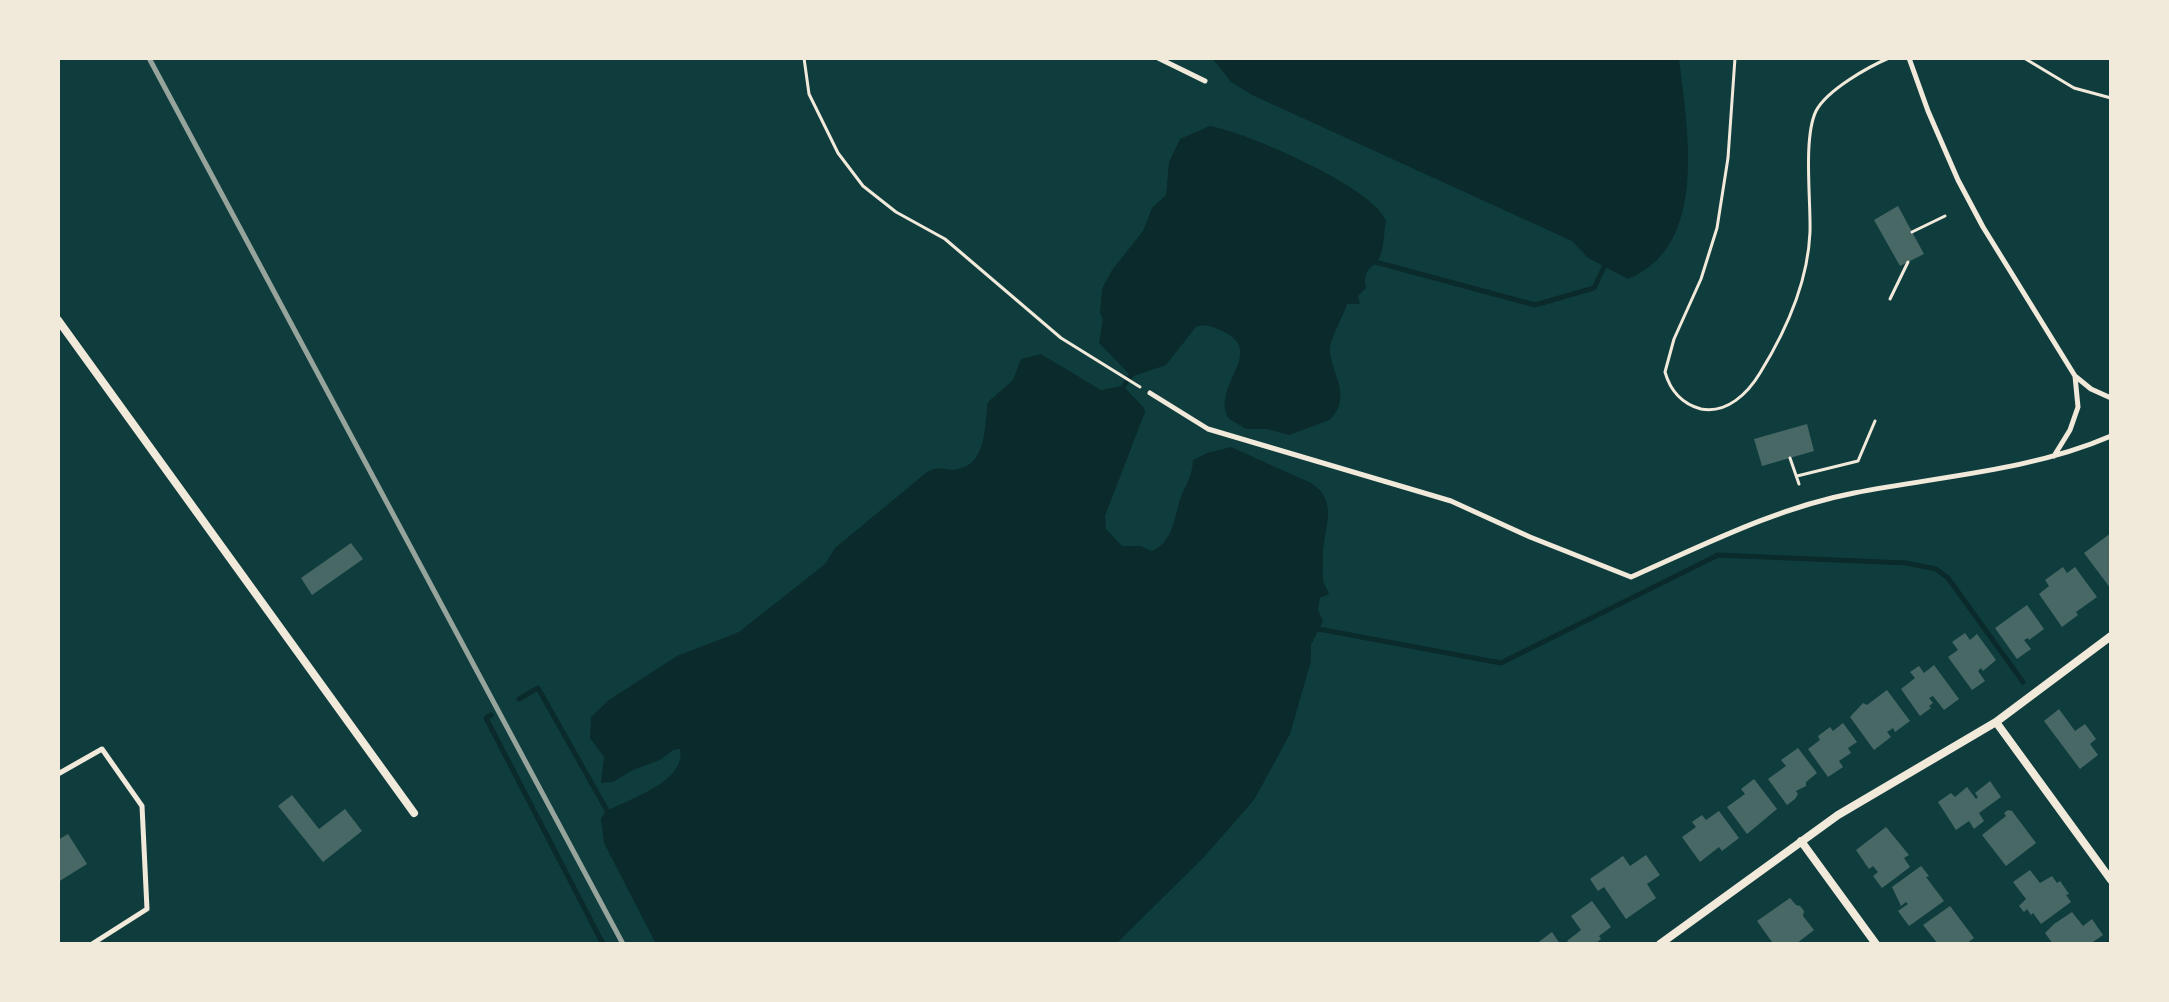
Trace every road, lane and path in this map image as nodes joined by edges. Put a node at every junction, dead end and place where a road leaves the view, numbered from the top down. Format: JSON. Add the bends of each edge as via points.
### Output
{"nodes":[{"id":1,"x":804,"y":58,"type":"edge"},
{"id":2,"x":1158,"y":58,"type":"edge"},
{"id":3,"x":1735,"y":58,"type":"edge"},
{"id":4,"x":1889,"y":58,"type":"edge"},
{"id":5,"x":1909,"y":58,"type":"edge"},
{"id":6,"x":2024,"y":58,"type":"edge"},
{"id":7,"x":1205,"y":81,"type":"dead end"},
{"id":8,"x":2111,"y":98,"type":"edge"},
{"id":9,"x":1945,"y":216,"type":"dead end"},
{"id":10,"x":1912,"y":232,"type":"dead end"},
{"id":11,"x":1908,"y":262,"type":"dead end"},
{"id":12,"x":1890,"y":299,"type":"dead end"},
{"id":13,"x":58,"y":320,"type":"edge"},
{"id":14,"x":2075,"y":376,"type":"junction"},
{"id":15,"x":1142,"y":388,"type":"dead end"},
{"id":16,"x":1150,"y":393,"type":"dead end"},
{"id":17,"x":2111,"y":398,"type":"edge"},
{"id":18,"x":1875,"y":421,"type":"dead end"},
{"id":19,"x":2111,"y":436,"type":"edge"},
{"id":20,"x":2054,"y":457,"type":"junction"},
{"id":21,"x":1790,"y":458,"type":"dead end"},
{"id":22,"x":1797,"y":476,"type":"junction"},
{"id":23,"x":1799,"y":484,"type":"dead end"},
{"id":24,"x":2111,"y":636,"type":"edge"},
{"id":25,"x":1996,"y":722,"type":"junction"},
{"id":26,"x":58,"y":774,"type":"edge"},
{"id":27,"x":414,"y":813,"type":"dead end"},
{"id":28,"x":1801,"y":841,"type":"junction"},
{"id":29,"x":2111,"y":880,"type":"edge"},
{"id":30,"x":92,"y":944,"type":"edge"},
{"id":31,"x":1660,"y":944,"type":"edge"},
{"id":32,"x":1876,"y":944,"type":"edge"}],
"edges":[{"from":1,"to":15,"type":"path","via":[[809,94],[838,153],[863,186],[945,239],[1061,338]]},
{"from":2,"to":7,"type":"lane"},
{"from":3,"to":4,"type":"path","via":[[1717,228],[1665,372],[1675,393],[1704,409],[1725,406],[1747,392],[1794,308],[1810,234],[1815,113],[1841,87]]},
{"from":5,"to":14,"type":"lane","via":[[1958,180]]},
{"from":6,"to":8,"type":"path","via":[[2074,88]]},
{"from":9,"to":10,"type":"path"},
{"from":11,"to":12,"type":"path"},
{"from":13,"to":27,"type":"street"},
{"from":14,"to":17,"type":"lane"},
{"from":14,"to":20,"type":"lane","via":[[2078,407]]},
{"from":16,"to":20,"type":"lane","via":[[1208,429],[1451,501],[1631,577],[1805,505]]},
{"from":18,"to":22,"type":"path","via":[[1858,461]]},
{"from":19,"to":20,"type":"lane"},
{"from":21,"to":22,"type":"path"},
{"from":22,"to":23,"type":"path"},
{"from":24,"to":25,"type":"street"},
{"from":25,"to":28,"type":"street"},
{"from":25,"to":29,"type":"street"},
{"from":26,"to":30,"type":"lane","via":[[102,749],[142,806],[147,909]]},
{"from":28,"to":31,"type":"street"},
{"from":28,"to":32,"type":"street"}]}
